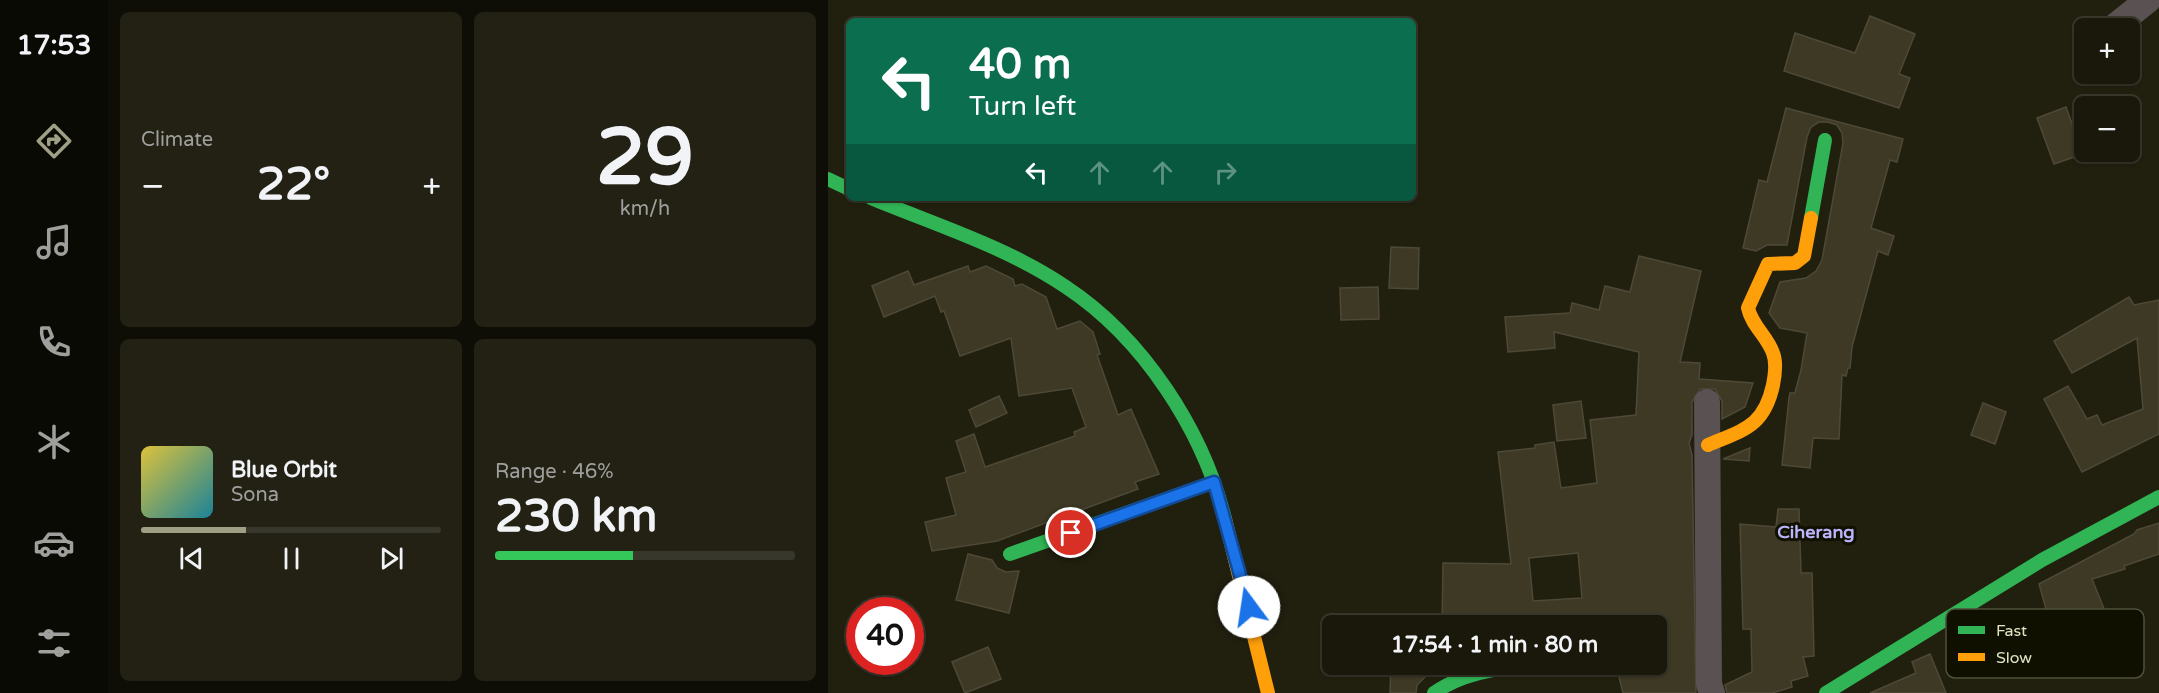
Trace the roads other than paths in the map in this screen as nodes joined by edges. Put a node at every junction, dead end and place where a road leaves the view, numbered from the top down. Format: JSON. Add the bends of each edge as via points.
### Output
{"nodes":[{"id":1,"x":2148,"y":0,"type":"edge"},
{"id":2,"x":2126,"y":18,"type":"edge"},
{"id":3,"x":1825,"y":140,"type":"dead end"},
{"id":4,"x":828,"y":179,"type":"edge"},
{"id":5,"x":846,"y":188,"type":"edge"},
{"id":6,"x":878,"y":201,"type":"edge"},
{"id":7,"x":1707,"y":402,"type":"dead end"},
{"id":8,"x":1707,"y":445,"type":"junction"},
{"id":9,"x":1214,"y":482,"type":"junction"},
{"id":10,"x":2159,"y":497,"type":"edge"},
{"id":11,"x":1010,"y":554,"type":"dead end"},
{"id":12,"x":1962,"y":609,"type":"edge"},
{"id":13,"x":1946,"y":619,"type":"edge"},
{"id":14,"x":1462,"y":675,"type":"edge"},
{"id":15,"x":1268,"y":693,"type":"edge"},
{"id":16,"x":1434,"y":693,"type":"edge"},
{"id":17,"x":1712,"y":693,"type":"edge"},
{"id":18,"x":1826,"y":693,"type":"edge"}],
"edges":[{"from":1,"to":2,"type":"street"},
{"from":3,"to":8,"type":"street","via":[[1804,256],[1795,263],[1767,264],[1748,308],[1774,355],[1776,366],[1769,407],[1763,418],[1750,426]]},
{"from":4,"to":5,"type":"street"},
{"from":6,"to":9,"type":"street","via":[[1014,257],[1067,288],[1102,317],[1151,371],[1183,420]]},
{"from":7,"to":8,"type":"street"},
{"from":8,"to":17,"type":"street"},
{"from":9,"to":11,"type":"street"},
{"from":9,"to":15,"type":"street","via":[[1244,586]]},
{"from":10,"to":12,"type":"street","via":[[2042,560]]},
{"from":13,"to":18,"type":"street"},
{"from":14,"to":16,"type":"street"}]}
